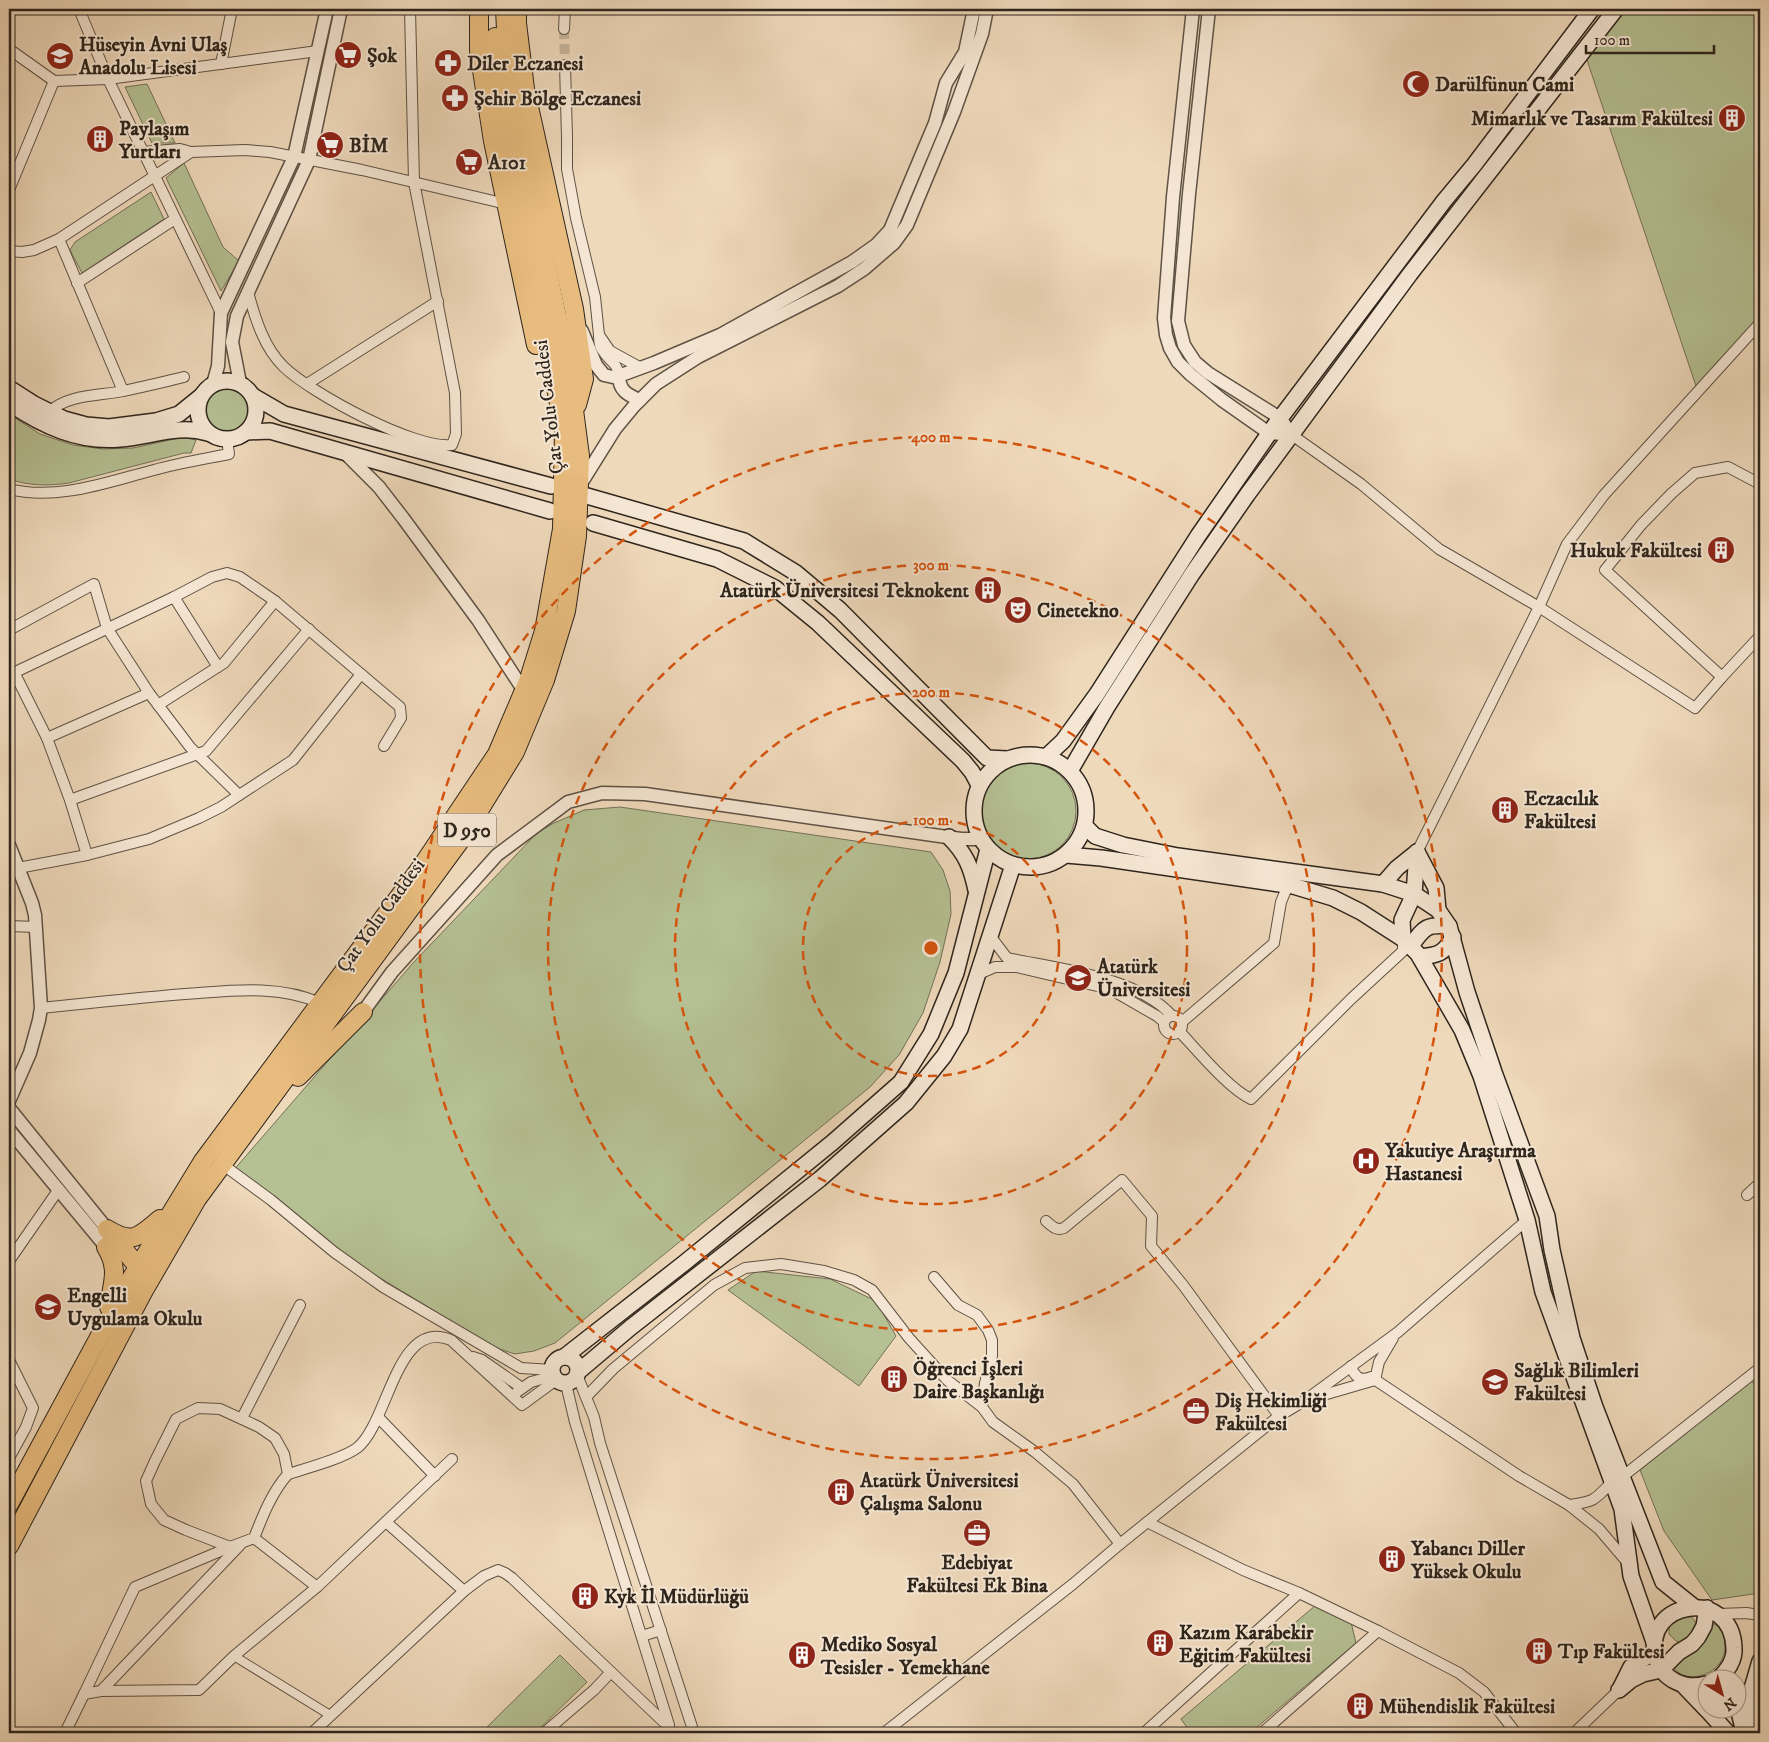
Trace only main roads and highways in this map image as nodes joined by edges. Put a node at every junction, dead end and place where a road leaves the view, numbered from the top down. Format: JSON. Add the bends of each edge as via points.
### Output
{"nodes":[{"id":1,"x":479,"y":9,"type":"edge"},
{"id":2,"x":493,"y":9,"type":"edge"},
{"id":3,"x":505,"y":9,"type":"edge"},
{"id":4,"x":517,"y":9,"type":"edge"},
{"id":5,"x":1592,"y":9,"type":"edge"},
{"id":6,"x":1616,"y":9,"type":"edge"},
{"id":7,"x":9,"y":388,"type":"edge"},
{"id":8,"x":253,"y":396,"type":"junction"},
{"id":9,"x":200,"y":397,"type":"junction"},
{"id":10,"x":9,"y":403,"type":"edge"},
{"id":11,"x":575,"y":415,"type":"junction"},
{"id":12,"x":246,"y":432,"type":"junction"},
{"id":13,"x":208,"y":433,"type":"junction"},
{"id":14,"x":564,"y":445,"type":"junction"},
{"id":15,"x":551,"y":486,"type":"dead end"},
{"id":16,"x":583,"y":491,"type":"junction"},
{"id":17,"x":550,"y":511,"type":"dead end"},
{"id":18,"x":593,"y":523,"type":"dead end"},
{"id":19,"x":1046,"y":756,"type":"junction"},
{"id":20,"x":1007,"y":759,"type":"junction"},
{"id":21,"x":1070,"y":771,"type":"junction"},
{"id":22,"x":979,"y":785,"type":"junction"},
{"id":23,"x":1085,"y":826,"type":"junction"},
{"id":24,"x":949,"y":837,"type":"road end"},
{"id":25,"x":984,"y":844,"type":"junction"},
{"id":26,"x":1417,"y":852,"type":"junction"},
{"id":27,"x":1066,"y":855,"type":"junction"},
{"id":28,"x":1013,"y":865,"type":"junction"},
{"id":29,"x":1383,"y":884,"type":"junction"},
{"id":30,"x":977,"y":892,"type":"junction"},
{"id":31,"x":1414,"y":894,"type":"junction"},
{"id":32,"x":1438,"y":910,"type":"junction"},
{"id":33,"x":1451,"y":931,"type":"junction"},
{"id":34,"x":1409,"y":949,"type":"junction"},
{"id":35,"x":363,"y":1012,"type":"road end"},
{"id":36,"x":262,"y":1113,"type":"junction"},
{"id":37,"x":175,"y":1206,"type":"junction"},
{"id":38,"x":106,"y":1247,"type":"road end"},
{"id":39,"x":138,"y":1267,"type":"junction"},
{"id":40,"x":143,"y":1292,"type":"junction"},
{"id":41,"x":108,"y":1320,"type":"junction"},
{"id":42,"x":1616,"y":1480,"type":"junction"},
{"id":43,"x":9,"y":1504,"type":"edge"},
{"id":44,"x":9,"y":1546,"type":"edge"},
{"id":45,"x":1706,"y":1610,"type":"junction"},
{"id":46,"x":1654,"y":1647,"type":"junction"},
{"id":47,"x":1760,"y":1661,"type":"edge"},
{"id":48,"x":1731,"y":1664,"type":"junction"},
{"id":49,"x":1661,"y":1670,"type":"junction"},
{"id":50,"x":1726,"y":1670,"type":"edge"},
{"id":51,"x":1732,"y":1670,"type":"edge"},
{"id":52,"x":1684,"y":1686,"type":"junction"},
{"id":53,"x":1696,"y":1687,"type":"edge"},
{"id":54,"x":1696,"y":1698,"type":"edge"},
{"id":55,"x":1717,"y":1720,"type":"edge"},
{"id":56,"x":1741,"y":1720,"type":"edge"},
{"id":57,"x":1728,"y":1733,"type":"edge"},
{"id":58,"x":1744,"y":1733,"type":"edge"},
{"id":59,"x":1749,"y":1733,"type":"edge"}],
"edges":[{"from":1,"to":14,"type":"highway","via":[[479,52],[493,141],[542,376]]},
{"from":2,"to":14,"type":"highway","name":"Çat Yolu Caddesi","number":"D 950","via":[[496,62],[564,430]]},
{"from":3,"to":11,"type":"highway","name":"Çat Yolu Caddesi","number":"D 950","via":[[507,50],[534,208]]},
{"from":4,"to":11,"type":"highway","via":[[524,89],[574,309],[584,379]]},
{"from":5,"to":19,"type":"main road","via":[[1280,418],[1198,536],[1097,694],[1063,741]]},
{"from":6,"to":21,"type":"main road","via":[[1410,274],[1247,495],[1192,574]]},
{"from":7,"to":9,"type":"main road","via":[[64,419],[108,427],[156,421],[179,414]]},
{"from":8,"to":9,"type":"main road","via":[[240,383],[231,380],[213,384]]},
{"from":8,"to":12,"type":"main road","via":[[256,415]]},
{"from":8,"to":15,"type":"main road","via":[[284,414]]},
{"from":9,"to":13,"type":"main road","via":[[198,416]]},
{"from":10,"to":13,"type":"main road","via":[[52,428],[86,439],[120,439],[188,429]]},
{"from":11,"to":16,"type":"highway","name":"Çat Yolu Caddesi","number":"D 950"},
{"from":12,"to":13,"type":"main road","via":[[237,438],[227,439]]},
{"from":12,"to":17,"type":"main road","via":[[270,431]]},
{"from":14,"to":37,"type":"highway","name":"Çat Yolu Caddesi","number":"D 950","via":[[562,530],[544,631],[524,691],[497,754],[422,866],[203,1161]]},
{"from":16,"to":20,"type":"main road","via":[[744,541],[796,573],[840,610],[987,758]]},
{"from":16,"to":36,"type":"highway","name":"Çat Yolu Caddesi","number":"D 950","via":[[566,611],[545,680],[515,752],[462,838]]},
{"from":18,"to":22,"type":"main road","via":[[717,559],[775,588],[818,623],[963,761]]},
{"from":19,"to":20,"type":"main road","via":[[1020,755]]},
{"from":19,"to":21,"type":"main road"},
{"from":20,"to":22,"type":"main road","via":[[995,766]]},
{"from":21,"to":23,"type":"main road","via":[[1081,786],[1086,804]]},
{"from":22,"to":25,"type":"main road","via":[[973,815]]},
{"from":23,"to":27,"type":"main road"},
{"from":23,"to":29,"type":"main road","via":[[1095,836],[1169,854]]},
{"from":24,"to":30,"type":"main road","via":[[969,863]]},
{"from":25,"to":28,"type":"main road","via":[[999,859]]},
{"from":25,"to":30,"type":"main road"},
{"from":26,"to":29,"type":"main road"},
{"from":26,"to":31,"type":"main road"},
{"from":26,"to":32,"type":"main road","via":[[1436,888]]},
{"from":27,"to":28,"type":"main road","via":[[1050,864],[1031,868]]},
{"from":27,"to":34,"type":"main road","via":[[1288,885],[1333,898],[1361,912]]},
{"from":28,"to":30,"type":"main road","via":[[960,1029],[944,1056],[906,1103],[820,1179],[564,1376],[577,1365],[574,1360],[564,1357],[833,1142],[901,1082],[931,1034],[956,973]]},
{"from":29,"to":31,"type":"main road"},
{"from":31,"to":32,"type":"main road"},
{"from":31,"to":34,"type":"main road","via":[[1402,920]]},
{"from":32,"to":33,"type":"main road"},
{"from":33,"to":34,"type":"main road","via":[[1432,925],[1420,933]]},
{"from":33,"to":34,"type":"main road","via":[[1447,949],[1437,955]]},
{"from":33,"to":42,"type":"main road","via":[[1467,992],[1547,1216],[1572,1338]]},
{"from":34,"to":42,"type":"main road","via":[[1462,1030],[1481,1076],[1527,1220],[1543,1292]]},
{"from":35,"to":36,"type":"highway"},
{"from":36,"to":40,"type":"highway","name":"Çat Yolu Caddesi","number":"D 950","via":[[197,1199]]},
{"from":37,"to":39,"type":"highway","name":"Çat Yolu Caddesi","number":"D 950"},
{"from":37,"to":39,"type":"highway","via":[[144,1234],[128,1238],[107,1229]]},
{"from":38,"to":41,"type":"highway","via":[[115,1279]]},
{"from":39,"to":40,"type":"highway"},
{"from":39,"to":41,"type":"highway","name":"Çat Yolu Caddesi","number":"D 950"},
{"from":40,"to":44,"type":"highway","name":"Çat Yolu Caddesi","number":"D 950"},
{"from":41,"to":43,"type":"highway","name":"Çat Yolu Caddesi","number":"D 950"},
{"from":42,"to":45,"type":"main road","via":[[1663,1582]]},
{"from":42,"to":46,"type":"main road","via":[[1631,1576]]},
{"from":45,"to":46,"type":"main road","via":[[1682,1608],[1672,1614],[1657,1631]]},
{"from":45,"to":48,"type":"main road","via":[[1728,1624],[1734,1637]]},
{"from":45,"to":49,"type":"main road","via":[[1704,1626],[1698,1637]]},
{"from":46,"to":49,"type":"main road"},
{"from":46,"to":49,"type":"main road","via":[[1631,1667],[1620,1690],[1643,1674]]},
{"from":47,"to":59,"type":"main road","via":[[1751,1692]]},
{"from":48,"to":50,"type":"main road"},
{"from":48,"to":51,"type":"main road"},
{"from":49,"to":52,"type":"main road"},
{"from":52,"to":53,"type":"main road"},
{"from":52,"to":54,"type":"main road"},
{"from":55,"to":57,"type":"main road"},
{"from":56,"to":58,"type":"main road"}]}
